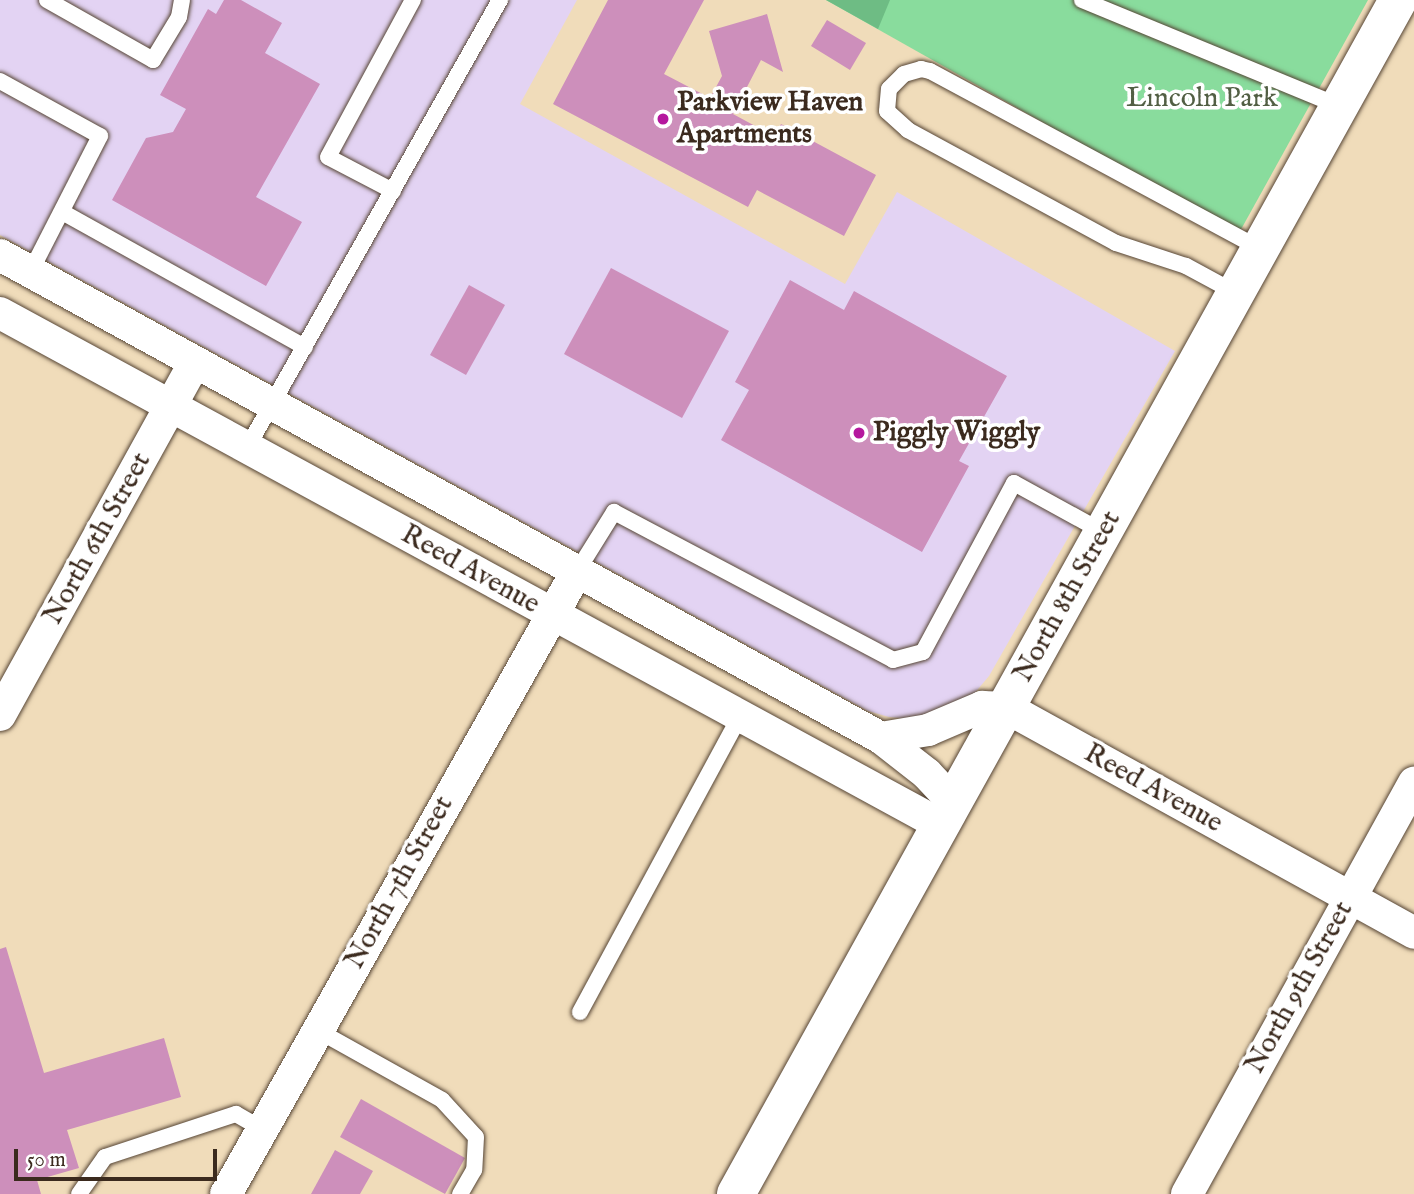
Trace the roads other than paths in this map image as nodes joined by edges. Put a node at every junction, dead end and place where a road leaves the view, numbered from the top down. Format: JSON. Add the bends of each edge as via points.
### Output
{"nodes":[{"id":1,"x":47,"y":0,"type":"edge"},
{"id":2,"x":182,"y":0,"type":"edge"},
{"id":3,"x":413,"y":0,"type":"edge"},
{"id":4,"x":500,"y":0,"type":"edge"},
{"id":5,"x":1083,"y":0,"type":"edge"},
{"id":6,"x":1398,"y":0,"type":"edge"},
{"id":7,"x":0,"y":81,"type":"edge"},
{"id":8,"x":1339,"y":106,"type":"junction"},
{"id":9,"x":393,"y":191,"type":"junction"},
{"id":10,"x":62,"y":212,"type":"junction"},
{"id":11,"x":1260,"y":249,"type":"junction"},
{"id":12,"x":0,"y":255,"type":"edge"},
{"id":13,"x":31,"y":271,"type":"junction"},
{"id":14,"x":1236,"y":293,"type":"junction"},
{"id":15,"x":0,"y":313,"type":"edge"},
{"id":16,"x":305,"y":347,"type":"junction"},
{"id":17,"x":195,"y":362,"type":"junction"},
{"id":18,"x":273,"y":405,"type":"junction"},
{"id":19,"x":171,"y":407,"type":"junction"},
{"id":20,"x":247,"y":449,"type":"junction"},
{"id":21,"x":1103,"y":533,"type":"junction"},
{"id":22,"x":576,"y":573,"type":"junction"},
{"id":23,"x":552,"y":614,"type":"junction"},
{"id":24,"x":1007,"y":708,"type":"junction"},
{"id":25,"x":0,"y":716,"type":"edge"},
{"id":26,"x":740,"y":716,"type":"junction"},
{"id":27,"x":881,"y":738,"type":"junction"},
{"id":28,"x":1414,"y":782,"type":"edge"},
{"id":29,"x":947,"y":814,"type":"junction"},
{"id":30,"x":1350,"y":898,"type":"junction"},
{"id":31,"x":1414,"y":933,"type":"edge"},
{"id":32,"x":580,"y":1012,"type":"dead end"},
{"id":33,"x":317,"y":1030,"type":"junction"},
{"id":34,"x":262,"y":1129,"type":"junction"},
{"id":35,"x":79,"y":1194,"type":"edge"},
{"id":36,"x":226,"y":1194,"type":"edge"},
{"id":37,"x":460,"y":1194,"type":"edge"},
{"id":38,"x":736,"y":1194,"type":"edge"},
{"id":39,"x":1187,"y":1194,"type":"edge"}],
"edges":[{"from":1,"to":2,"type":"lane","via":[[153,60],[179,17]]},
{"from":3,"to":9,"type":"lane","via":[[328,157]]},
{"from":4,"to":9,"type":"lane"},
{"from":5,"to":8,"type":"lane"},
{"from":6,"to":8,"type":"street","name":"North 8th Street"},
{"from":7,"to":10,"type":"lane","via":[[100,136]]},
{"from":8,"to":11,"type":"street","name":"North 8th Street"},
{"from":9,"to":16,"type":"lane"},
{"from":10,"to":13,"type":"lane"},
{"from":10,"to":16,"type":"lane"},
{"from":11,"to":14,"type":"street","name":"North 8th Street"},
{"from":11,"to":14,"type":"lane","via":[[930,71],[904,74],[889,89],[887,111],[908,130],[1116,243],[1186,266]]},
{"from":12,"to":13,"type":"street","name":"Reed Avenue"},
{"from":13,"to":17,"type":"street","name":"Reed Avenue"},
{"from":14,"to":21,"type":"street","name":"North 8th Street"},
{"from":15,"to":19,"type":"street","name":"Reed Avenue"},
{"from":16,"to":18,"type":"lane"},
{"from":17,"to":18,"type":"street","name":"Reed Avenue"},
{"from":17,"to":19,"type":"street","name":"North 6th Street"},
{"from":18,"to":20,"type":"lane"},
{"from":18,"to":22,"type":"street","name":"Reed Avenue"},
{"from":19,"to":20,"type":"street","name":"Reed Avenue"},
{"from":19,"to":25,"type":"street","name":"North 6th Street"},
{"from":20,"to":23,"type":"street","name":"Reed Avenue"},
{"from":21,"to":22,"type":"lane","via":[[1014,483],[923,652],[893,660],[614,512]]},
{"from":21,"to":24,"type":"street","name":"North 8th Street"},
{"from":22,"to":23,"type":"street","name":"North 7th Street"},
{"from":22,"to":27,"type":"street","name":"Reed Avenue"},
{"from":23,"to":26,"type":"street","name":"Reed Avenue"},
{"from":23,"to":33,"type":"street","name":"North 7th Street"},
{"from":24,"to":27,"type":"street","via":[[982,707],[928,730]]},
{"from":24,"to":29,"type":"street","name":"North 8th Street"},
{"from":24,"to":30,"type":"street","name":"Reed Avenue"},
{"from":26,"to":29,"type":"street","name":"Reed Avenue"},
{"from":26,"to":32,"type":"lane"},
{"from":27,"to":29,"type":"street","name":"Reed Avenue","via":[[927,774]]},
{"from":28,"to":30,"type":"street","name":"North 9th Street"},
{"from":29,"to":38,"type":"street","name":"North 8th Street"},
{"from":30,"to":31,"type":"street","name":"Reed Avenue"},
{"from":30,"to":39,"type":"street","name":"North 9th Street"},
{"from":33,"to":34,"type":"street","name":"North 7th Street"},
{"from":33,"to":37,"type":"lane","via":[[442,1100],[476,1136],[474,1170]]},
{"from":34,"to":35,"type":"lane","via":[[236,1114],[106,1157]]},
{"from":34,"to":36,"type":"street","name":"North 7th Street"}]}
